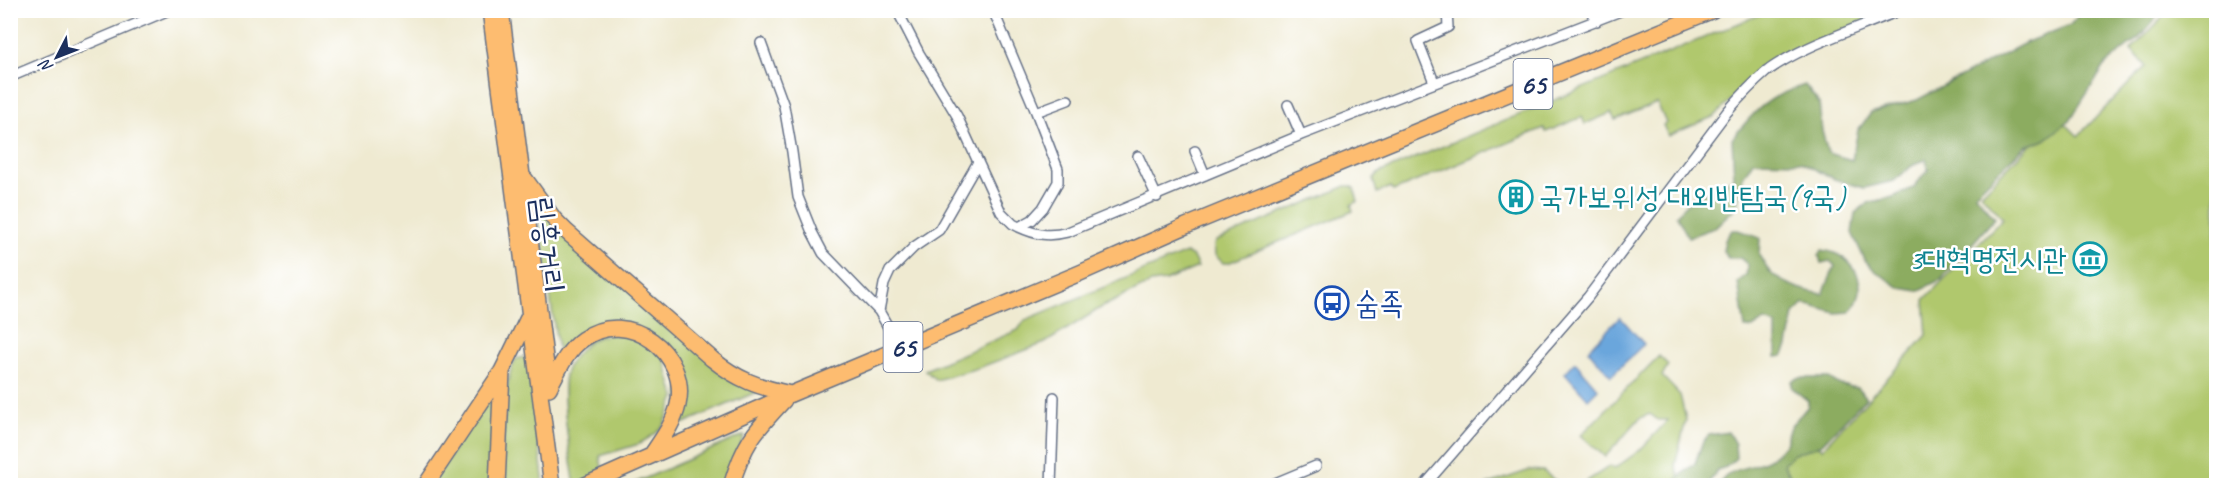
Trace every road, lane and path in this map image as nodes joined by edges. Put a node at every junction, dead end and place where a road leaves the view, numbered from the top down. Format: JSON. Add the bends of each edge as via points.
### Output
{"nodes":[{"id":1,"x":169,"y":10,"type":"edge"},
{"id":2,"x":490,"y":10,"type":"edge"},
{"id":3,"x":501,"y":10,"type":"edge"},
{"id":4,"x":897,"y":10,"type":"edge"},
{"id":5,"x":993,"y":10,"type":"edge"},
{"id":6,"x":1447,"y":10,"type":"edge"},
{"id":7,"x":1590,"y":10,"type":"edge"},
{"id":8,"x":1623,"y":10,"type":"edge"},
{"id":9,"x":1713,"y":10,"type":"edge"},
{"id":10,"x":1900,"y":10,"type":"edge"},
{"id":11,"x":1597,"y":21,"type":"junction"},
{"id":12,"x":760,"y":43,"type":"dead end"},
{"id":13,"x":10,"y":77,"type":"edge"},
{"id":14,"x":1434,"y":82,"type":"junction"},
{"id":15,"x":1068,"y":100,"type":"dead end"},
{"id":16,"x":1288,"y":105,"type":"dead end"},
{"id":17,"x":1036,"y":112,"type":"junction"},
{"id":18,"x":1301,"y":135,"type":"junction"},
{"id":19,"x":1195,"y":151,"type":"dead end"},
{"id":20,"x":1138,"y":156,"type":"dead end"},
{"id":21,"x":978,"y":162,"type":"junction"},
{"id":22,"x":1205,"y":175,"type":"junction"},
{"id":23,"x":524,"y":176,"type":"junction"},
{"id":24,"x":1157,"y":197,"type":"junction"},
{"id":25,"x":1019,"y":227,"type":"junction"},
{"id":26,"x":879,"y":311,"type":"junction"},
{"id":27,"x":530,"y":316,"type":"junction"},
{"id":28,"x":900,"y":348,"type":"junction"},
{"id":29,"x":502,"y":370,"type":"junction"},
{"id":30,"x":549,"y":388,"type":"junction"},
{"id":31,"x":791,"y":394,"type":"junction"},
{"id":32,"x":1054,"y":397,"type":"dead end"},
{"id":33,"x":651,"y":455,"type":"junction"},
{"id":34,"x":1316,"y":466,"type":"dead end"},
{"id":35,"x":424,"y":486,"type":"edge"},
{"id":36,"x":497,"y":486,"type":"edge"},
{"id":37,"x":552,"y":486,"type":"edge"},
{"id":38,"x":562,"y":486,"type":"edge"},
{"id":39,"x":583,"y":486,"type":"edge"},
{"id":40,"x":730,"y":486,"type":"edge"},
{"id":41,"x":1051,"y":486,"type":"edge"},
{"id":42,"x":1268,"y":486,"type":"edge"},
{"id":43,"x":1424,"y":486,"type":"edge"}],
"edges":[{"from":1,"to":13,"type":"street"},
{"from":2,"to":27,"type":"main road","name":"림흥거리"},
{"from":3,"to":23,"type":"main road","name":"림흥거리"},
{"from":4,"to":21,"type":"street","via":[[957,116]]},
{"from":5,"to":17,"type":"street"},
{"from":6,"to":14,"type":"street","via":[[1448,27],[1418,41]]},
{"from":7,"to":11,"type":"street"},
{"from":8,"to":11,"type":"street"},
{"from":9,"to":28,"type":"main road","number":"65"},
{"from":10,"to":43,"type":"street","via":[[1798,54],[1752,85],[1727,112],[1588,297]]},
{"from":11,"to":14,"type":"street"},
{"from":12,"to":26,"type":"street","via":[[784,106],[798,197],[812,232],[828,259]]},
{"from":14,"to":18,"type":"street"},
{"from":15,"to":17,"type":"street"},
{"from":16,"to":18,"type":"street"},
{"from":17,"to":25,"type":"street","via":[[1058,169],[1058,182],[1043,208]]},
{"from":18,"to":22,"type":"street"},
{"from":19,"to":22,"type":"street"},
{"from":20,"to":24,"type":"street"},
{"from":21,"to":25,"type":"street","via":[[1001,212]]},
{"from":21,"to":26,"type":"street","via":[[939,230],[914,247],[890,271]]},
{"from":22,"to":24,"type":"street"},
{"from":23,"to":30,"type":"main road","name":"림흥거리"},
{"from":23,"to":31,"type":"main road","via":[[567,232],[712,359],[752,385]]},
{"from":24,"to":25,"type":"street","via":[[1053,236]]},
{"from":26,"to":28,"type":"street"},
{"from":27,"to":29,"type":"main road"},
{"from":27,"to":37,"type":"main road","name":"림흥거리"},
{"from":28,"to":31,"type":"main road","number":"65"},
{"from":29,"to":35,"type":"main road"},
{"from":29,"to":36,"type":"main road"},
{"from":30,"to":33,"type":"main road","via":[[573,348],[597,332],[625,328],[654,341],[666,353],[680,388],[674,418]]},
{"from":30,"to":38,"type":"main road","name":"림흥거리"},
{"from":31,"to":33,"type":"main road","number":"65"},
{"from":31,"to":40,"type":"main road","via":[[746,444]]},
{"from":32,"to":41,"type":"street"},
{"from":33,"to":39,"type":"main road","number":"65"},
{"from":34,"to":42,"type":"street"}]}
